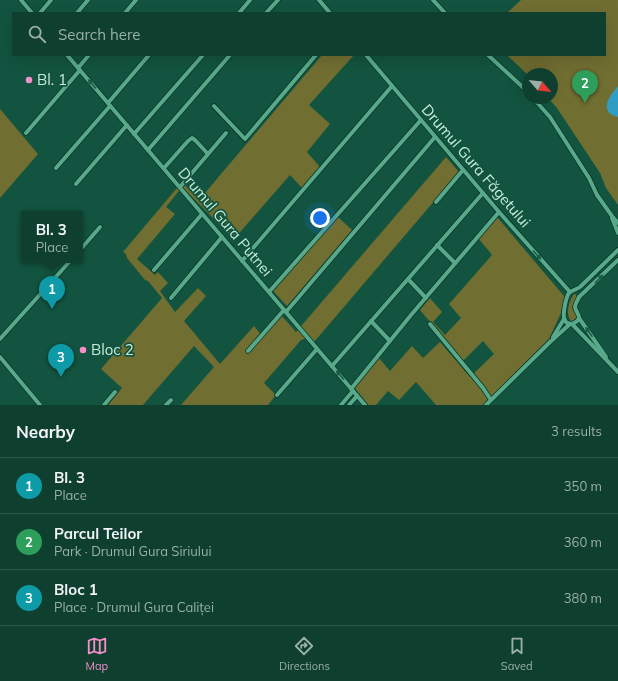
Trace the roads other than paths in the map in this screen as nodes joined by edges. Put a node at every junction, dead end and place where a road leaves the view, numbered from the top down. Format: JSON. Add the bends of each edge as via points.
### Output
{"nodes":[{"id":1,"x":20,"y":0,"type":"edge"},
{"id":2,"x":51,"y":0,"type":"edge"},
{"id":3,"x":88,"y":0,"type":"edge"},
{"id":4,"x":136,"y":0,"type":"edge"},
{"id":5,"x":250,"y":0,"type":"edge"},
{"id":6,"x":278,"y":0,"type":"edge"},
{"id":7,"x":319,"y":0,"type":"edge"},
{"id":8,"x":433,"y":0,"type":"edge"},
{"id":9,"x":31,"y":12,"type":"edge"},
{"id":10,"x":41,"y":12,"type":"edge"},
{"id":11,"x":77,"y":12,"type":"edge"},
{"id":12,"x":126,"y":12,"type":"edge"},
{"id":13,"x":240,"y":12,"type":"edge"},
{"id":14,"x":267,"y":12,"type":"edge"},
{"id":15,"x":329,"y":12,"type":"edge"},
{"id":16,"x":445,"y":12,"type":"edge"},
{"id":17,"x":68,"y":56,"type":"edge"},
{"id":18,"x":88,"y":56,"type":"edge"},
{"id":19,"x":148,"y":56,"type":"edge"},
{"id":20,"x":202,"y":56,"type":"edge"},
{"id":21,"x":229,"y":56,"type":"edge"},
{"id":22,"x":315,"y":56,"type":"edge"},
{"id":23,"x":367,"y":56,"type":"edge"},
{"id":24,"x":489,"y":56,"type":"edge"},
{"id":25,"x":79,"y":69,"type":"junction"},
{"id":26,"x":392,"y":86,"type":"junction"},
{"id":27,"x":522,"y":86,"type":"edge"},
{"id":28,"x":109,"y":104,"type":"junction"},
{"id":29,"x":538,"y":104,"type":"edge"},
{"id":30,"x":214,"y":106,"type":"dead end"},
{"id":31,"x":420,"y":120,"type":"junction"},
{"id":32,"x":127,"y":125,"type":"junction"},
{"id":33,"x":26,"y":133,"type":"dead end"},
{"id":34,"x":226,"y":133,"type":"dead end"},
{"id":35,"x":134,"y":134,"type":"junction"},
{"id":36,"x":435,"y":137,"type":"junction"},
{"id":37,"x":148,"y":150,"type":"junction"},
{"id":38,"x":208,"y":154,"type":"junction"},
{"id":39,"x":56,"y":168,"type":"dead end"},
{"id":40,"x":164,"y":168,"type":"junction"},
{"id":41,"x":464,"y":170,"type":"junction"},
{"id":42,"x":76,"y":184,"type":"dead end"},
{"id":43,"x":180,"y":187,"type":"junction"},
{"id":44,"x":483,"y":193,"type":"junction"},
{"id":45,"x":436,"y":202,"type":"dead end"},
{"id":46,"x":499,"y":212,"type":"junction"},
{"id":47,"x":202,"y":214,"type":"junction"},
{"id":48,"x":612,"y":216,"type":"junction"},
{"id":49,"x":618,"y":223,"type":"edge"},
{"id":50,"x":100,"y":227,"type":"dead end"},
{"id":51,"x":618,"y":233,"type":"edge"},
{"id":52,"x":222,"y":237,"type":"junction"},
{"id":53,"x":437,"y":245,"type":"junction"},
{"id":54,"x":83,"y":247,"type":"edge"},
{"id":55,"x":618,"y":250,"type":"edge"},
{"id":56,"x":618,"y":260,"type":"edge"},
{"id":57,"x":242,"y":261,"type":"junction"},
{"id":58,"x":68,"y":263,"type":"edge"},
{"id":59,"x":455,"y":263,"type":"junction"},
{"id":60,"x":154,"y":270,"type":"dead end"},
{"id":61,"x":408,"y":279,"type":"junction"},
{"id":62,"x":575,"y":290,"type":"junction"},
{"id":63,"x":269,"y":292,"type":"junction"},
{"id":64,"x":570,"y":292,"type":"junction"},
{"id":65,"x":171,"y":298,"type":"dead end"},
{"id":66,"x":426,"y":298,"type":"junction"},
{"id":67,"x":579,"y":298,"type":"junction"},
{"id":68,"x":285,"y":311,"type":"junction"},
{"id":69,"x":579,"y":318,"type":"junction"},
{"id":70,"x":564,"y":319,"type":"junction"},
{"id":71,"x":371,"y":321,"type":"junction"},
{"id":72,"x":430,"y":324,"type":"dead end"},
{"id":73,"x":571,"y":324,"type":"junction"},
{"id":74,"x":0,"y":339,"type":"edge"},
{"id":75,"x":390,"y":341,"type":"junction"},
{"id":76,"x":550,"y":342,"type":"junction"},
{"id":77,"x":317,"y":349,"type":"junction"},
{"id":78,"x":248,"y":351,"type":"dead end"},
{"id":79,"x":0,"y":357,"type":"edge"},
{"id":80,"x":332,"y":366,"type":"junction"},
{"id":81,"x":616,"y":371,"type":"edge"},
{"id":82,"x":352,"y":390,"type":"junction"},
{"id":83,"x":115,"y":392,"type":"dead end"},
{"id":84,"x":277,"y":395,"type":"dead end"},
{"id":85,"x":357,"y":396,"type":"junction"},
{"id":86,"x":171,"y":400,"type":"dead end"},
{"id":87,"x":491,"y":400,"type":"junction"},
{"id":88,"x":40,"y":405,"type":"edge"},
{"id":89,"x":104,"y":405,"type":"edge"},
{"id":90,"x":166,"y":405,"type":"edge"},
{"id":91,"x":341,"y":405,"type":"edge"},
{"id":92,"x":350,"y":405,"type":"edge"},
{"id":93,"x":365,"y":405,"type":"edge"},
{"id":94,"x":486,"y":405,"type":"edge"}],
"edges":[{"from":1,"to":9,"type":"street"},
{"from":2,"to":10,"type":"street"},
{"from":3,"to":11,"type":"street"},
{"from":4,"to":12,"type":"street"},
{"from":5,"to":13,"type":"street"},
{"from":6,"to":14,"type":"street"},
{"from":7,"to":15,"type":"street"},
{"from":8,"to":16,"type":"street"},
{"from":17,"to":25,"type":"street","name":"Drumul Gura Putnei"},
{"from":18,"to":25,"type":"street"},
{"from":19,"to":28,"type":"street"},
{"from":20,"to":35,"type":"street"},
{"from":21,"to":37,"type":"street"},
{"from":22,"to":30,"type":"street","via":[[245,139]]},
{"from":23,"to":26,"type":"street","name":"Drumul Gura Făgetului"},
{"from":24,"to":27,"type":"street"},
{"from":28,"to":25,"type":"street","name":"Drumul Gura Putnei","one_way":true},
{"from":25,"to":33,"type":"street"},
{"from":26,"to":31,"type":"street","name":"Drumul Gura Făgetului"},
{"from":26,"to":57,"type":"street"},
{"from":28,"to":32,"type":"street","name":"Drumul Gura Putnei"},
{"from":28,"to":39,"type":"street"},
{"from":29,"to":48,"type":"street","via":[[550,117]]},
{"from":31,"to":36,"type":"street","name":"Drumul Gura Făgetului"},
{"from":31,"to":63,"type":"street"},
{"from":32,"to":35,"type":"street","name":"Drumul Gura Putnei"},
{"from":32,"to":42,"type":"street"},
{"from":34,"to":38,"type":"street"},
{"from":35,"to":37,"type":"street","name":"Drumul Gura Putnei"},
{"from":36,"to":41,"type":"street","name":"Drumul Gura Făgetului"},
{"from":36,"to":68,"type":"street"},
{"from":37,"to":40,"type":"street","name":"Drumul Gura Putnei"},
{"from":38,"to":40,"type":"street","via":[[192,138]]},
{"from":38,"to":43,"type":"street"},
{"from":40,"to":43,"type":"street","name":"Drumul Gura Putnei"},
{"from":41,"to":44,"type":"street","name":"Drumul Gura Făgetului"},
{"from":41,"to":45,"type":"street"},
{"from":43,"to":47,"type":"street","name":"Drumul Gura Putnei"},
{"from":44,"to":46,"type":"street","name":"Drumul Gura Făgetului"},
{"from":44,"to":53,"type":"street"},
{"from":46,"to":59,"type":"street"},
{"from":46,"to":64,"type":"street","name":"Drumul Gura Făgetului","one_way":true},
{"from":47,"to":52,"type":"street","name":"Drumul Gura Putnei"},
{"from":47,"to":60,"type":"street"},
{"from":48,"to":49,"type":"street"},
{"from":48,"to":51,"type":"street"},
{"from":50,"to":54,"type":"street"},
{"from":52,"to":57,"type":"street","name":"Drumul Gura Putnei"},
{"from":52,"to":65,"type":"street"},
{"from":53,"to":59,"type":"street"},
{"from":53,"to":61,"type":"street"},
{"from":55,"to":62,"type":"street"},
{"from":67,"to":56,"type":"street","one_way":true},
{"from":57,"to":63,"type":"street","name":"Drumul Gura Putnei"},
{"from":58,"to":74,"type":"street"},
{"from":59,"to":66,"type":"street"},
{"from":61,"to":66,"type":"street"},
{"from":61,"to":71,"type":"street"},
{"from":62,"to":64,"type":"street"},
{"from":62,"to":67,"type":"street"},
{"from":63,"to":68,"type":"street","name":"Drumul Gura Putnei"},
{"from":64,"to":70,"type":"street"},
{"from":66,"to":75,"type":"street"},
{"from":67,"to":69,"type":"street","via":[[575,308]]},
{"from":68,"to":77,"type":"street","name":"Drumul Gura Putnei"},
{"from":68,"to":78,"type":"street"},
{"from":69,"to":73,"type":"street"},
{"from":81,"to":69,"type":"street","one_way":true},
{"from":70,"to":73,"type":"street"},
{"from":70,"to":76,"type":"street"},
{"from":71,"to":75,"type":"street"},
{"from":71,"to":80,"type":"street"},
{"from":72,"to":87,"type":"street"},
{"from":73,"to":76,"type":"street"},
{"from":73,"to":81,"type":"street"},
{"from":75,"to":82,"type":"street"},
{"from":76,"to":87,"type":"street"},
{"from":77,"to":80,"type":"street","name":"Drumul Gura Putnei"},
{"from":77,"to":84,"type":"street"},
{"from":79,"to":88,"type":"street"},
{"from":82,"to":80,"type":"street","name":"Drumul Gura Putnei","one_way":true},
{"from":82,"to":85,"type":"street","name":"Drumul Gura Putnei"},
{"from":82,"to":91,"type":"street"},
{"from":83,"to":89,"type":"street"},
{"from":85,"to":92,"type":"street"},
{"from":85,"to":93,"type":"street","name":"Drumul Gura Putnei"},
{"from":86,"to":90,"type":"street"},
{"from":87,"to":94,"type":"street"}]}
